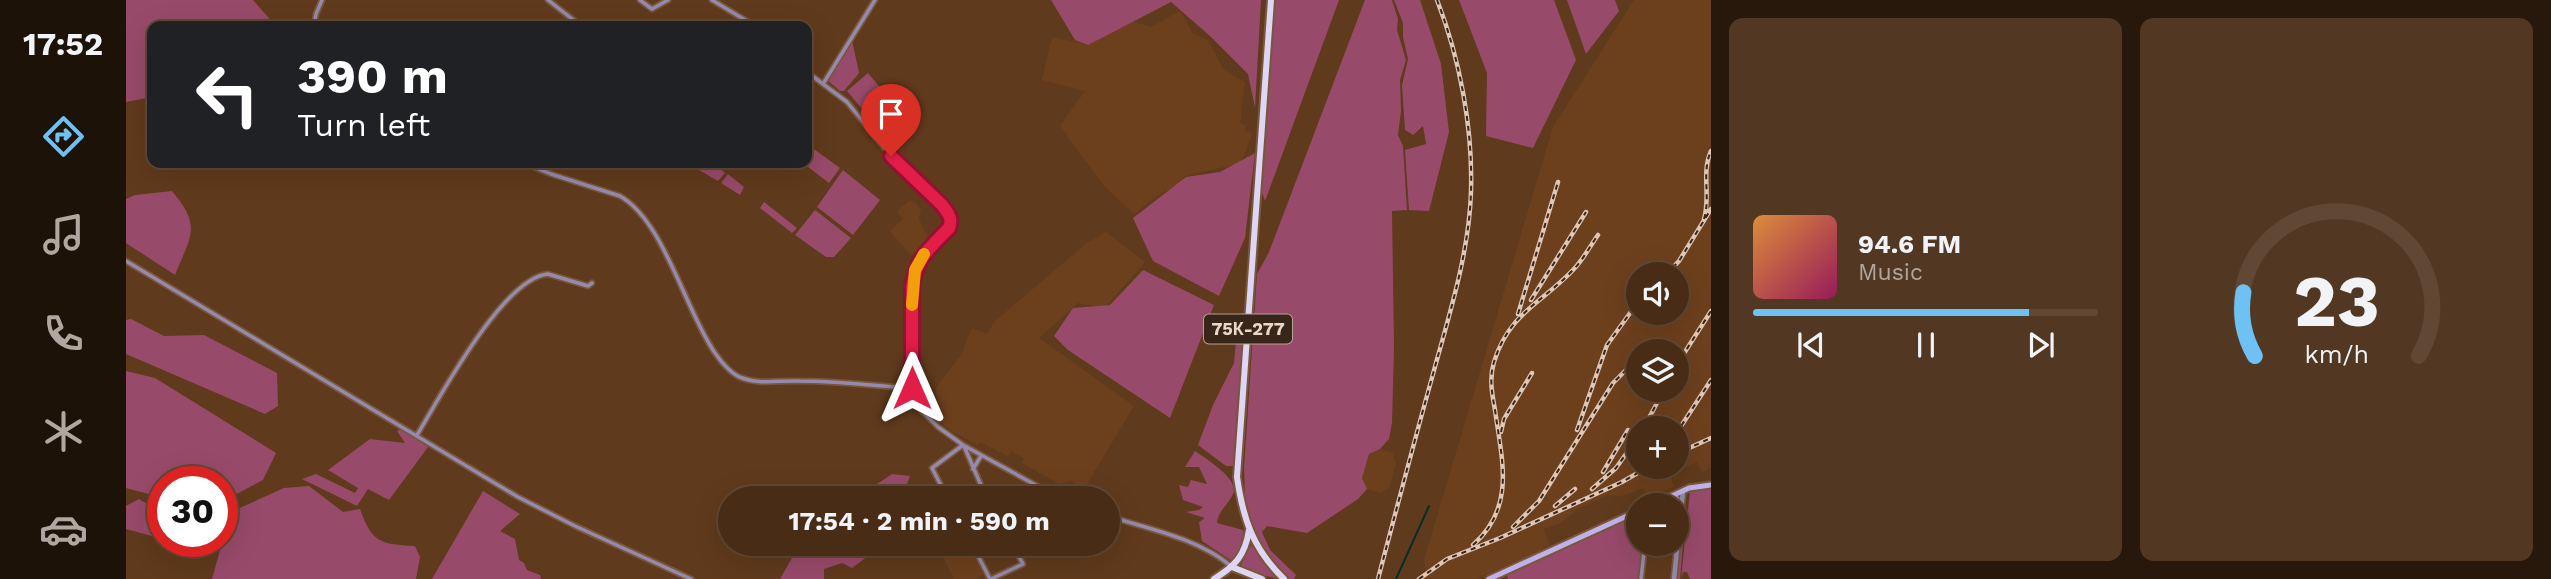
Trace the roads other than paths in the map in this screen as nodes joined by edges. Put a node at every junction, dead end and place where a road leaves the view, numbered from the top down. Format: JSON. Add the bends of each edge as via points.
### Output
{"nodes":[{"id":1,"x":322,"y":0,"type":"edge"},
{"id":2,"x":548,"y":0,"type":"edge"},
{"id":3,"x":640,"y":0,"type":"edge"},
{"id":4,"x":668,"y":0,"type":"edge"},
{"id":5,"x":712,"y":0,"type":"edge"},
{"id":6,"x":875,"y":0,"type":"edge"},
{"id":7,"x":1271,"y":0,"type":"edge"},
{"id":8,"x":315,"y":21,"type":"edge"},
{"id":9,"x":575,"y":21,"type":"edge"},
{"id":10,"x":747,"y":21,"type":"edge"},
{"id":11,"x":812,"y":76,"type":"edge"},
{"id":12,"x":823,"y":84,"type":"junction"},
{"id":13,"x":536,"y":168,"type":"edge"},
{"id":14,"x":126,"y":261,"type":"edge"},
{"id":15,"x":592,"y":283,"type":"dead end"},
{"id":16,"x":912,"y":388,"type":"junction"},
{"id":17,"x":417,"y":435,"type":"junction"},
{"id":18,"x":963,"y":446,"type":"junction"},
{"id":19,"x":981,"y":455,"type":"junction"},
{"id":20,"x":974,"y":469,"type":"junction"},
{"id":21,"x":1711,"y":485,"type":"edge"},
{"id":22,"x":941,"y":486,"type":"edge"},
{"id":23,"x":981,"y":486,"type":"edge"},
{"id":24,"x":1037,"y":486,"type":"edge"},
{"id":25,"x":1683,"y":491,"type":"joint"},
{"id":26,"x":1679,"y":493,"type":"edge"},
{"id":27,"x":1626,"y":516,"type":"edge"},
{"id":28,"x":1120,"y":520,"type":"edge"},
{"id":29,"x":1249,"y":528,"type":"junction"},
{"id":30,"x":978,"y":556,"type":"edge"},
{"id":31,"x":1019,"y":556,"type":"edge"},
{"id":32,"x":1644,"y":556,"type":"edge"},
{"id":33,"x":1676,"y":556,"type":"edge"},
{"id":34,"x":1232,"y":567,"type":"junction"},
{"id":35,"x":691,"y":579,"type":"edge"},
{"id":36,"x":990,"y":579,"type":"edge"},
{"id":37,"x":1213,"y":579,"type":"edge"},
{"id":38,"x":1262,"y":579,"type":"edge"},
{"id":39,"x":1284,"y":579,"type":"edge"},
{"id":40,"x":1489,"y":579,"type":"edge"},
{"id":41,"x":1641,"y":579,"type":"edge"},
{"id":42,"x":1674,"y":579,"type":"edge"}],
"edges":[{"from":1,"to":8,"type":"street"},
{"from":2,"to":9,"type":"street"},
{"from":3,"to":4,"type":"street","via":[[652,9]]},
{"from":5,"to":10,"type":"street"},
{"from":6,"to":12,"type":"street"},
{"from":7,"to":29,"type":"main road","number":"75К-277","via":[[1238,466]]},
{"from":11,"to":12,"type":"street"},
{"from":12,"to":16,"type":"street","via":[[847,102],[891,156],[949,214],[949,228],[920,258],[915,270]]},
{"from":13,"to":16,"type":"street","via":[[630,201],[674,271],[705,339],[736,376],[758,382]]},
{"from":14,"to":17,"type":"street"},
{"from":15,"to":17,"type":"street","via":[[588,286],[541,275],[508,298],[482,330]]},
{"from":16,"to":18,"type":"street","via":[[924,415]]},
{"from":17,"to":35,"type":"street","via":[[518,497]]},
{"from":18,"to":19,"type":"street"},
{"from":18,"to":20,"type":"street"},
{"from":18,"to":22,"type":"street","via":[[932,468]]},
{"from":19,"to":20,"type":"street"},
{"from":19,"to":24,"type":"street"},
{"from":20,"to":23,"type":"street"},
{"from":21,"to":25,"type":"main road"},
{"from":25,"to":26,"type":"main road"},
{"from":27,"to":40,"type":"main road"},
{"from":28,"to":34,"type":"street","via":[[1184,540]]},
{"from":29,"to":34,"type":"main road","via":[[1245,550]]},
{"from":29,"to":39,"type":"main road","via":[[1261,554]]},
{"from":30,"to":36,"type":"street"},
{"from":31,"to":36,"type":"street","via":[[1023,564]]},
{"from":32,"to":41,"type":"street"},
{"from":33,"to":42,"type":"street"},
{"from":34,"to":37,"type":"main road"},
{"from":34,"to":38,"type":"main road"}]}
